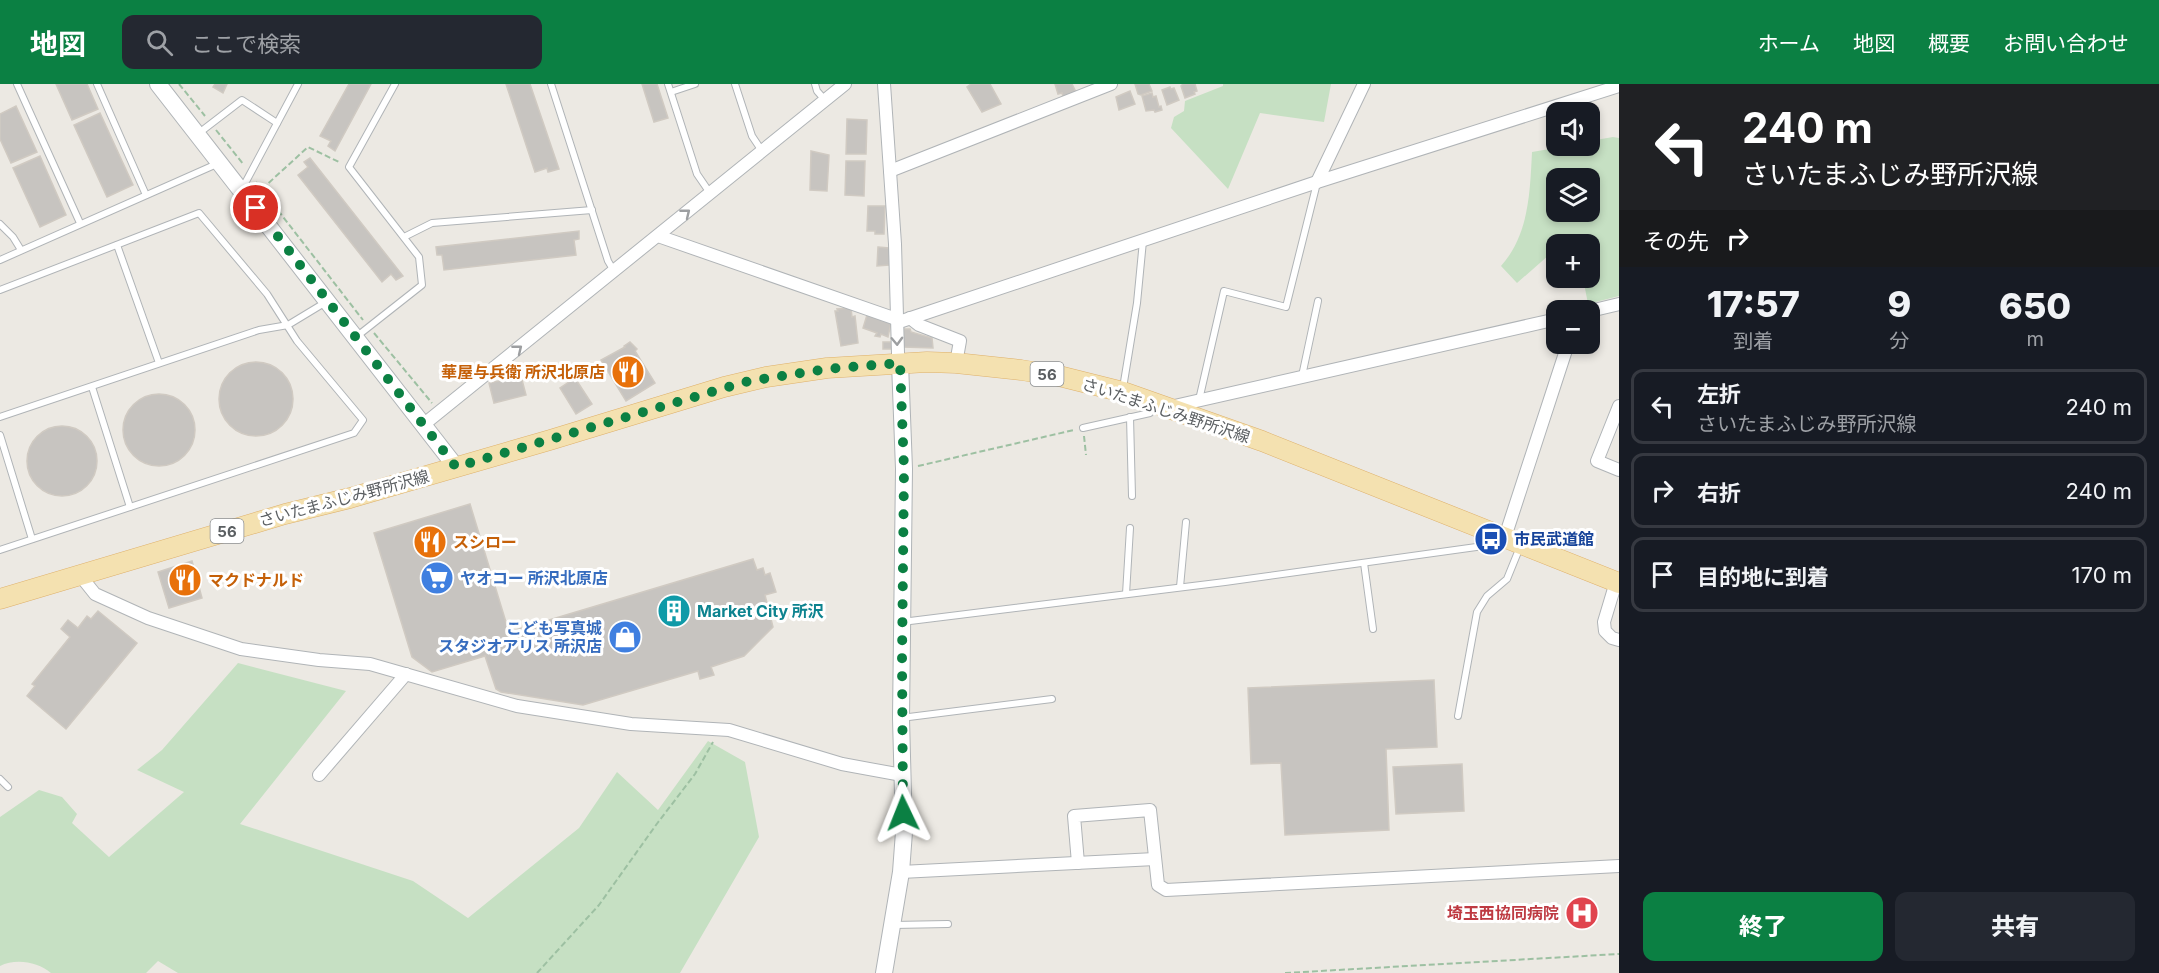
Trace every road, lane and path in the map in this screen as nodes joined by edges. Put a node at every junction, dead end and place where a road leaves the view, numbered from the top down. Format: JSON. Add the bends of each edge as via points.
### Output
{"nodes":[{"id":1,"x":17,"y":84,"type":"edge"},
{"id":2,"x":97,"y":84,"type":"edge"},
{"id":3,"x":158,"y":84,"type":"edge"},
{"id":4,"x":180,"y":84,"type":"edge"},
{"id":5,"x":298,"y":84,"type":"edge"},
{"id":6,"x":396,"y":84,"type":"edge"},
{"id":7,"x":551,"y":84,"type":"edge"},
{"id":8,"x":669,"y":84,"type":"edge"},
{"id":9,"x":695,"y":84,"type":"edge"},
{"id":10,"x":735,"y":84,"type":"edge"},
{"id":11,"x":815,"y":84,"type":"edge"},
{"id":12,"x":844,"y":84,"type":"edge"},
{"id":13,"x":884,"y":84,"type":"edge"},
{"id":14,"x":1111,"y":84,"type":"edge"},
{"id":15,"x":1364,"y":84,"type":"edge"},
{"id":16,"x":1619,"y":86,"type":"edge"},
{"id":17,"x":671,"y":92,"type":"junction"},
{"id":18,"x":825,"y":100,"type":"junction"},
{"id":19,"x":277,"y":123,"type":"junction"},
{"id":20,"x":204,"y":129,"type":"junction"},
{"id":21,"x":762,"y":151,"type":"junction"},
{"id":22,"x":220,"y":163,"type":"junction"},
{"id":23,"x":350,"y":167,"type":"junction"},
{"id":24,"x":890,"y":171,"type":"junction"},
{"id":25,"x":250,"y":174,"type":"junction"},
{"id":26,"x":1317,"y":182,"type":"junction"},
{"id":27,"x":242,"y":189,"type":"junction"},
{"id":28,"x":262,"y":189,"type":"junction"},
{"id":29,"x":710,"y":193,"type":"junction"},
{"id":30,"x":146,"y":195,"type":"junction"},
{"id":31,"x":592,"y":210,"type":"junction"},
{"id":32,"x":80,"y":223,"type":"junction"},
{"id":33,"x":0,"y":224,"type":"edge"},
{"id":34,"x":658,"y":236,"type":"junction"},
{"id":35,"x":405,"y":237,"type":"junction"},
{"id":36,"x":1143,"y":241,"type":"junction"},
{"id":37,"x":117,"y":245,"type":"junction"},
{"id":38,"x":21,"y":250,"type":"junction"},
{"id":39,"x":0,"y":260,"type":"edge"},
{"id":40,"x":614,"y":271,"type":"junction"},
{"id":41,"x":0,"y":290,"type":"edge"},
{"id":42,"x":327,"y":302,"type":"junction"},
{"id":43,"x":1318,"y":302,"type":"dead end"},
{"id":44,"x":1619,"y":304,"type":"edge"},
{"id":45,"x":1600,"y":309,"type":"edge"},
{"id":46,"x":897,"y":318,"type":"junction"},
{"id":47,"x":910,"y":318,"type":"junction"},
{"id":48,"x":1546,"y":321,"type":"edge"},
{"id":49,"x":288,"y":325,"type":"junction"},
{"id":50,"x":368,"y":326,"type":"junction"},
{"id":51,"x":355,"y":338,"type":"junction"},
{"id":52,"x":1565,"y":354,"type":"edge"},
{"id":53,"x":159,"y":363,"type":"junction"},
{"id":54,"x":900,"y":363,"type":"junction"},
{"id":55,"x":956,"y":363,"type":"junction"},
{"id":56,"x":1302,"y":376,"type":"junction"},
{"id":57,"x":92,"y":387,"type":"junction"},
{"id":58,"x":1123,"y":392,"type":"junction"},
{"id":59,"x":1199,"y":400,"type":"junction"},
{"id":60,"x":434,"y":405,"type":"dead end"},
{"id":61,"x":1162,"y":405,"type":"junction"},
{"id":62,"x":1619,"y":406,"type":"edge"},
{"id":63,"x":0,"y":417,"type":"edge"},
{"id":64,"x":1130,"y":417,"type":"junction"},
{"id":65,"x":423,"y":424,"type":"junction"},
{"id":66,"x":1083,"y":428,"type":"junction"},
{"id":67,"x":0,"y":435,"type":"edge"},
{"id":68,"x":1086,"y":455,"type":"dead end"},
{"id":69,"x":456,"y":467,"type":"junction"},
{"id":70,"x":904,"y":469,"type":"junction"},
{"id":71,"x":1619,"y":470,"type":"edge"},
{"id":72,"x":1132,"y":496,"type":"dead end"},
{"id":73,"x":130,"y":507,"type":"junction"},
{"id":74,"x":1186,"y":522,"type":"dead end"},
{"id":75,"x":1130,"y":528,"type":"dead end"},
{"id":76,"x":32,"y":539,"type":"junction"},
{"id":77,"x":1514,"y":540,"type":"junction"},
{"id":78,"x":0,"y":550,"type":"edge"},
{"id":79,"x":1364,"y":563,"type":"junction"},
{"id":80,"x":79,"y":574,"type":"junction"},
{"id":81,"x":1618,"y":580,"type":"edge"},
{"id":82,"x":1180,"y":587,"type":"junction"},
{"id":83,"x":1126,"y":594,"type":"junction"},
{"id":84,"x":0,"y":599,"type":"edge"},
{"id":85,"x":902,"y":622,"type":"junction"},
{"id":86,"x":1373,"y":629,"type":"dead end"},
{"id":87,"x":1619,"y":640,"type":"edge"},
{"id":88,"x":406,"y":674,"type":"junction"},
{"id":89,"x":1052,"y":699,"type":"dead end"},
{"id":90,"x":1458,"y":716,"type":"dead end"},
{"id":91,"x":901,"y":718,"type":"junction"},
{"id":92,"x":719,"y":728,"type":"junction"},
{"id":93,"x":319,"y":774,"type":"dead end"},
{"id":94,"x":902,"y":775,"type":"junction"},
{"id":95,"x":0,"y":779,"type":"edge"},
{"id":96,"x":8,"y":787,"type":"dead end"},
{"id":97,"x":1155,"y":859,"type":"junction"},
{"id":98,"x":1078,"y":863,"type":"junction"},
{"id":99,"x":1619,"y":866,"type":"edge"},
{"id":100,"x":901,"y":872,"type":"junction"},
{"id":101,"x":948,"y":924,"type":"dead end"},
{"id":102,"x":892,"y":925,"type":"junction"},
{"id":103,"x":1619,"y":954,"type":"edge"},
{"id":104,"x":537,"y":973,"type":"edge"},
{"id":105,"x":884,"y":973,"type":"edge"},
{"id":106,"x":1286,"y":973,"type":"edge"}],
"edges":[{"from":1,"to":32,"type":"lane"},
{"from":2,"to":30,"type":"lane"},
{"from":3,"to":20,"type":"street"},
{"from":4,"to":20,"type":"path"},
{"from":5,"to":19,"type":"lane"},
{"from":6,"to":23,"type":"lane"},
{"from":7,"to":31,"type":"lane"},
{"from":8,"to":17,"type":"lane"},
{"from":9,"to":17,"type":"lane"},
{"from":10,"to":21,"type":"lane","via":[[752,136]]},
{"from":11,"to":18,"type":"lane"},
{"from":12,"to":18,"type":"street"},
{"from":13,"to":24,"type":"street"},
{"from":14,"to":24,"type":"street"},
{"from":15,"to":26,"type":"street"},
{"from":16,"to":26,"type":"street"},
{"from":17,"to":29,"type":"lane","via":[[697,174]]},
{"from":18,"to":21,"type":"street"},
{"from":19,"to":20,"type":"lane","via":[[242,100]]},
{"from":19,"to":25,"type":"lane"},
{"from":20,"to":22,"type":"street"},
{"from":20,"to":25,"type":"path"},
{"from":21,"to":29,"type":"street"},
{"from":22,"to":27,"type":"street"},
{"from":22,"to":30,"type":"lane"},
{"from":23,"to":28,"type":"path","via":[[308,147]]},
{"from":23,"to":35,"type":"lane"},
{"from":24,"to":46,"type":"street"},
{"from":25,"to":27,"type":"lane"},
{"from":25,"to":28,"type":"path"},
{"from":26,"to":36,"type":"street"},
{"from":26,"to":59,"type":"lane","via":[[1286,307],[1224,291]]},
{"from":27,"to":42,"type":"street"},
{"from":28,"to":50,"type":"path"},
{"from":34,"to":29,"type":"street","one_way":true},
{"from":30,"to":32,"type":"lane"},
{"from":31,"to":35,"type":"lane","via":[[432,223]]},
{"from":31,"to":40,"type":"lane"},
{"from":32,"to":38,"type":"lane"},
{"from":33,"to":38,"type":"lane"},
{"from":34,"to":40,"type":"street"},
{"from":34,"to":46,"type":"street"},
{"from":35,"to":50,"type":"lane","via":[[419,257],[422,285]]},
{"from":36,"to":47,"type":"street"},
{"from":36,"to":58,"type":"lane"},
{"from":37,"to":41,"type":"lane"},
{"from":37,"to":49,"type":"lane","via":[[199,213]]},
{"from":37,"to":53,"type":"lane"},
{"from":38,"to":39,"type":"lane"},
{"from":65,"to":40,"type":"street","one_way":true},
{"from":42,"to":49,"type":"lane"},
{"from":42,"to":51,"type":"street"},
{"from":43,"to":56,"type":"lane"},
{"from":44,"to":45,"type":"street"},
{"from":46,"to":47,"type":"street"},
{"from":46,"to":54,"type":"street","one_way":true},
{"from":47,"to":55,"type":"street","via":[[960,341]]},
{"from":48,"to":56,"type":"street"},
{"from":49,"to":53,"type":"lane","via":[[259,330]]},
{"from":49,"to":73,"type":"lane","via":[[363,420],[354,433]]},
{"from":50,"to":51,"type":"lane"},
{"from":50,"to":60,"type":"path"},
{"from":51,"to":65,"type":"street"},
{"from":52,"to":77,"type":"street"},
{"from":53,"to":57,"type":"lane"},
{"from":54,"to":55,"type":"main road","name":"さいたまふじみ野所沢線","number":"56"},
{"from":54,"to":69,"type":"main road","name":"さいたまふじみ野所沢線","number":"56","via":[[741,382]]},
{"from":54,"to":70,"type":"street"},
{"from":55,"to":58,"type":"main road","name":"さいたまふじみ野所沢線","number":"56","via":[[1059,376]]},
{"from":56,"to":59,"type":"street"},
{"from":57,"to":63,"type":"lane"},
{"from":57,"to":73,"type":"lane"},
{"from":58,"to":61,"type":"main road","name":"さいたまふじみ野所沢線","number":"56"},
{"from":59,"to":61,"type":"street"},
{"from":61,"to":64,"type":"lane"},
{"from":61,"to":77,"type":"main road","name":"さいたまふじみ野所沢線","number":"56"},
{"from":62,"to":71,"type":"street","via":[[1597,461]]},
{"from":64,"to":66,"type":"lane"},
{"from":64,"to":72,"type":"lane"},
{"from":65,"to":69,"type":"street"},
{"from":66,"to":68,"type":"path"},
{"from":66,"to":70,"type":"path"},
{"from":67,"to":76,"type":"lane"},
{"from":69,"to":80,"type":"main road","name":"さいたまふじみ野所沢線","number":"56"},
{"from":70,"to":85,"type":"street"},
{"from":73,"to":76,"type":"lane"},
{"from":74,"to":82,"type":"lane"},
{"from":75,"to":83,"type":"lane"},
{"from":76,"to":78,"type":"lane"},
{"from":77,"to":79,"type":"lane"},
{"from":77,"to":81,"type":"main road","name":"さいたまふじみ野所沢線","number":"56"},
{"from":77,"to":90,"type":"lane","via":[[1507,579],[1487,596],[1477,612]]},
{"from":79,"to":82,"type":"lane"},
{"from":79,"to":86,"type":"lane"},
{"from":80,"to":84,"type":"main road","name":"さいたまふじみ野所沢線","number":"56"},
{"from":80,"to":88,"type":"street","via":[[94,594],[148,618],[241,649],[370,664]]},
{"from":81,"to":87,"type":"street","via":[[1604,622],[1605,631]]},
{"from":82,"to":83,"type":"lane"},
{"from":83,"to":85,"type":"lane"},
{"from":85,"to":91,"type":"street"},
{"from":88,"to":92,"type":"street","via":[[517,706],[631,724]]},
{"from":88,"to":93,"type":"street"},
{"from":89,"to":91,"type":"lane"},
{"from":91,"to":94,"type":"street"},
{"from":92,"to":94,"type":"street","via":[[842,764]]},
{"from":92,"to":104,"type":"path","via":[[695,774],[600,905]]},
{"from":94,"to":100,"type":"street"},
{"from":95,"to":96,"type":"lane"},
{"from":97,"to":98,"type":"street"},
{"from":97,"to":98,"type":"street","via":[[1150,810],[1074,816]]},
{"from":97,"to":99,"type":"street","via":[[1158,885],[1166,890]]},
{"from":98,"to":100,"type":"street"},
{"from":100,"to":102,"type":"street"},
{"from":101,"to":102,"type":"lane"},
{"from":102,"to":105,"type":"street"},
{"from":103,"to":106,"type":"path"}]}
